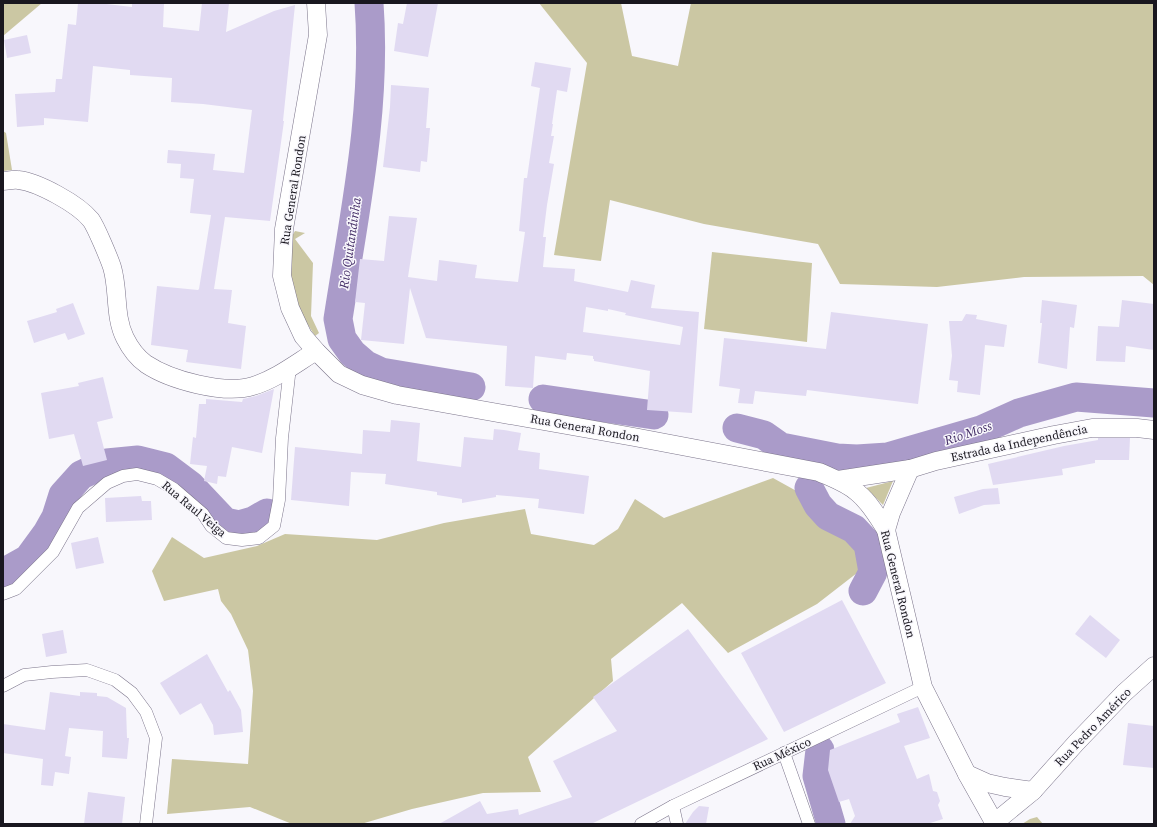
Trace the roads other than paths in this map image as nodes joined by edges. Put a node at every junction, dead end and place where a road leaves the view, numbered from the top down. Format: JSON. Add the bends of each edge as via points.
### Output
{"nodes":[{"id":1,"x":316,"y":3,"type":"edge"},
{"id":2,"x":3,"y":182,"type":"edge"},
{"id":3,"x":316,"y":351,"type":"junction"},
{"id":4,"x":290,"y":367,"type":"junction"},
{"id":5,"x":1154,"y":430,"type":"edge"},
{"id":6,"x":910,"y":469,"type":"junction"},
{"id":7,"x":838,"y":480,"type":"junction"},
{"id":8,"x":886,"y":530,"type":"junction"},
{"id":9,"x":3,"y":594,"type":"edge"},
{"id":10,"x":1154,"y":666,"type":"edge"},
{"id":11,"x":3,"y":686,"type":"edge"},
{"id":12,"x":923,"y":687,"type":"junction"},
{"id":13,"x":784,"y":753,"type":"junction"},
{"id":14,"x":967,"y":774,"type":"junction"},
{"id":15,"x":1034,"y":791,"type":"junction"},
{"id":16,"x":673,"y":806,"type":"junction"},
{"id":17,"x":994,"y":823,"type":"edge"},
{"id":18,"x":146,"y":824,"type":"edge"},
{"id":19,"x":641,"y":824,"type":"edge"},
{"id":20,"x":677,"y":824,"type":"edge"},
{"id":21,"x":809,"y":824,"type":"edge"}],
"edges":[{"from":1,"to":3,"type":"main road","name":"Rua General Rondon","via":[[318,35],[284,229],[282,276],[290,308],[303,336]]},
{"from":2,"to":4,"type":"main road","via":[[18,180],[40,186],[70,202],[91,220],[112,267],[119,320],[125,336],[134,353],[145,363],[201,386],[225,390],[251,387],[271,380]]},
{"from":3,"to":4,"type":"main road"},
{"from":3,"to":7,"type":"main road","name":"Rua General Rondon","via":[[339,374],[362,385],[397,395],[819,472]]},
{"from":4,"to":9,"type":"street","name":"Rua Raul Veiga","via":[[282,438],[279,500],[274,526],[259,538],[226,538],[174,489],[157,479],[137,474],[123,476],[107,483],[78,508],[53,552],[16,588]]},
{"from":5,"to":6,"type":"main road","name":"Estrada da Independência","via":[[1092,428],[1054,434]]},
{"from":6,"to":7,"type":"main road","name":"Estrada da Independência"},
{"from":6,"to":8,"type":"main road"},
{"from":7,"to":8,"type":"main road","name":"Rua General Rondon","via":[[858,492]]},
{"from":8,"to":12,"type":"main road","name":"Rua General Rondon"},
{"from":10,"to":15,"type":"main road","name":"Rua Pedro Américo","via":[[1076,743]]},
{"from":11,"to":18,"type":"street","via":[[24,675],[87,670],[115,680],[132,693],[146,712],[156,738]]},
{"from":12,"to":13,"type":"street","name":"Rua México"},
{"from":12,"to":14,"type":"main road","name":"Rua General Rondon"},
{"from":13,"to":16,"type":"street","name":"Rua México"},
{"from":13,"to":21,"type":"street"},
{"from":14,"to":15,"type":"main road","via":[[1005,788]]},
{"from":14,"to":17,"type":"main road","name":"Rua General Rondon"},
{"from":15,"to":17,"type":"main road","name":"Rua Pedro Américo"},
{"from":16,"to":19,"type":"street","name":"Rua México"},
{"from":16,"to":20,"type":"street"}]}
